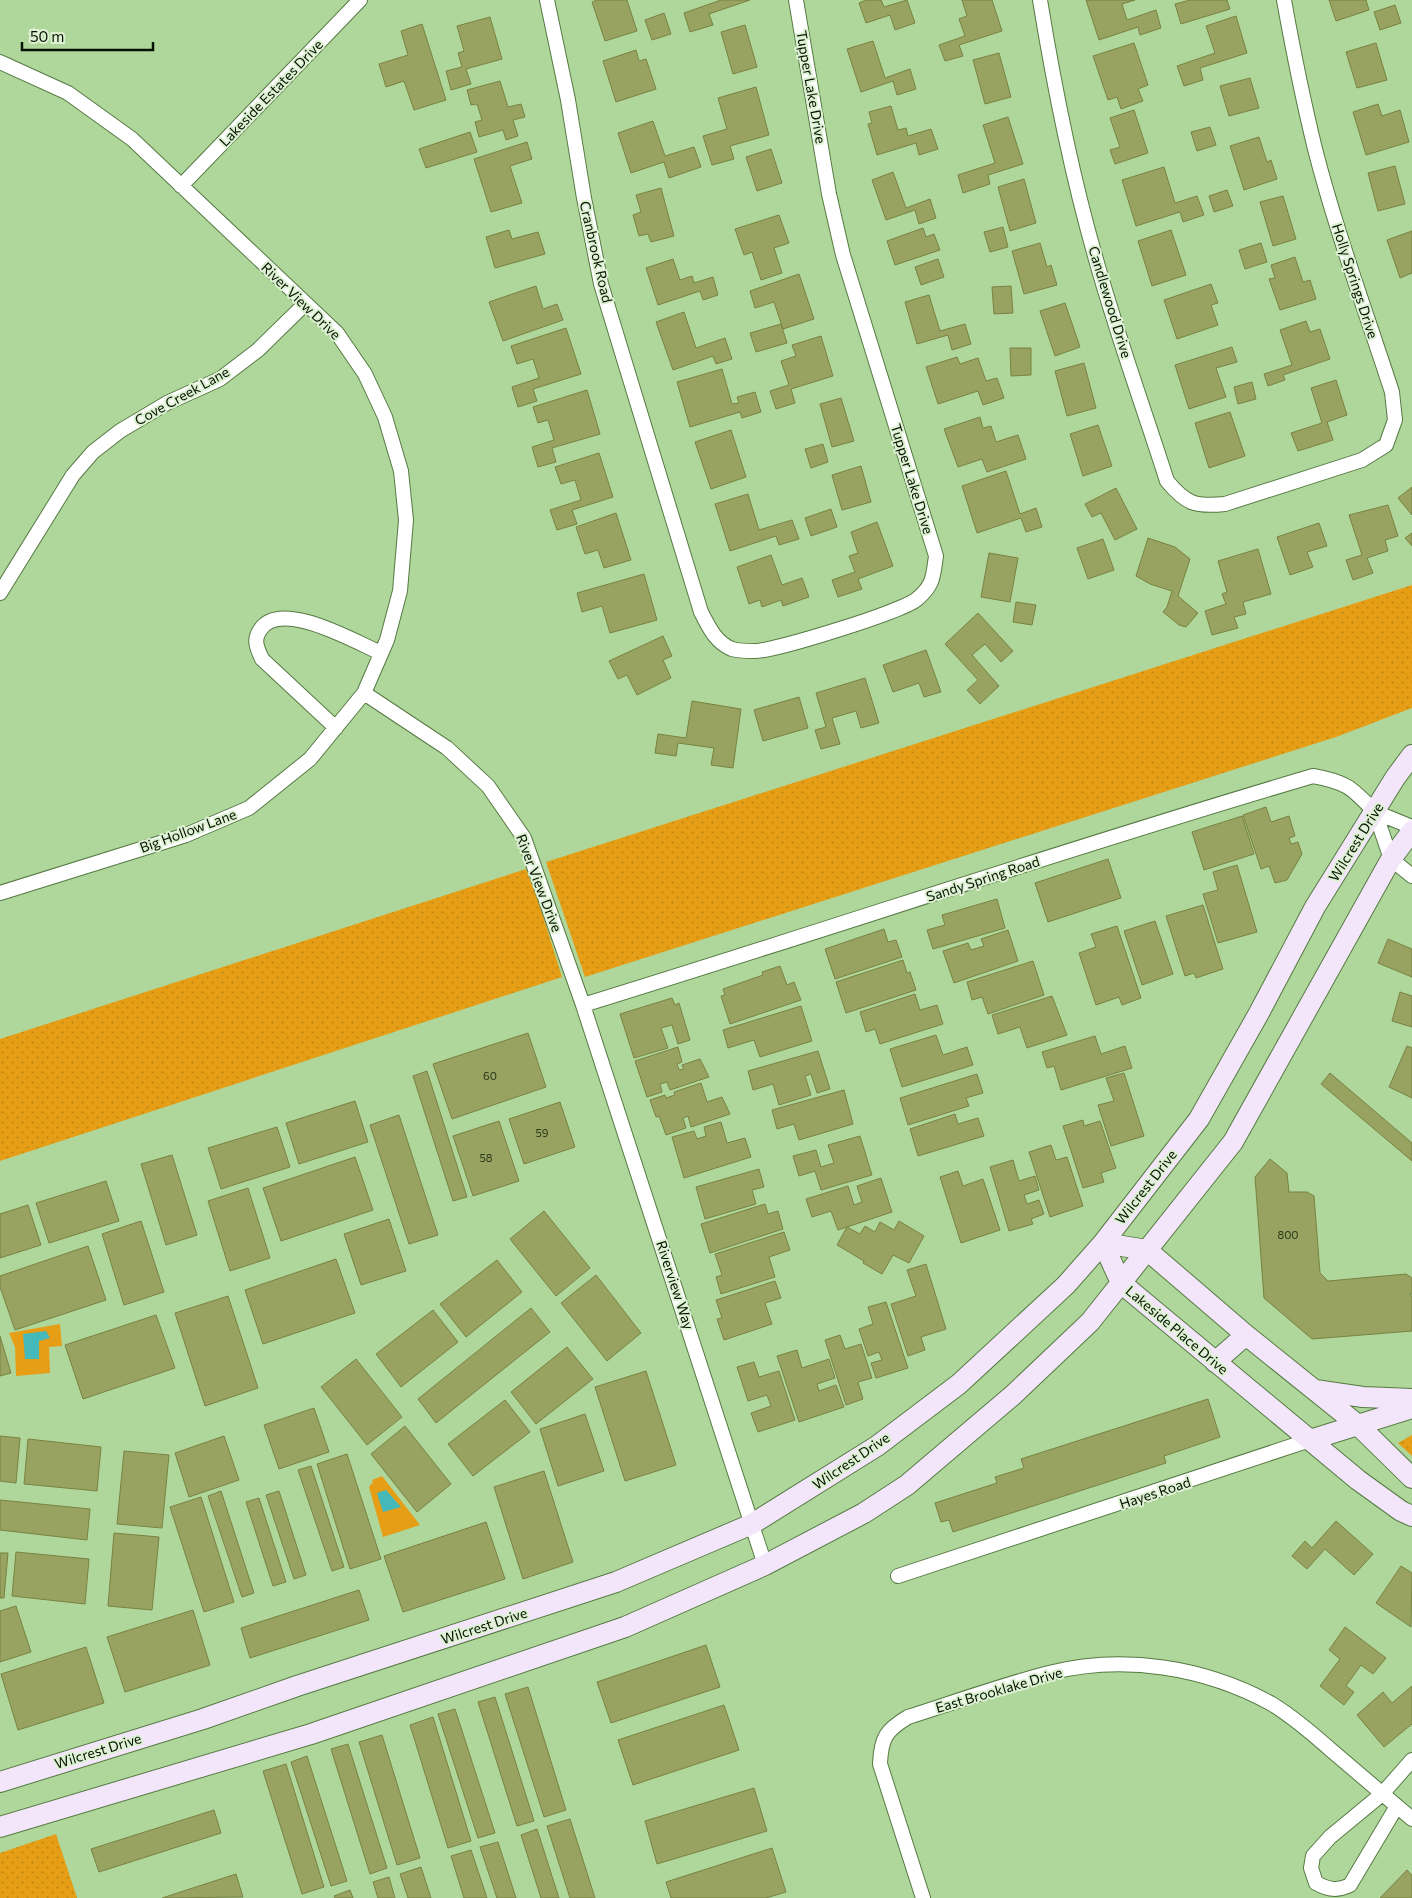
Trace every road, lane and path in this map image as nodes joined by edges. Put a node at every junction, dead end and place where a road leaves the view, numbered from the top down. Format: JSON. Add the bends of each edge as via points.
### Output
{"nodes":[{"id":1,"x":360,"y":0,"type":"edge"},
{"id":2,"x":547,"y":0,"type":"edge"},
{"id":3,"x":796,"y":0,"type":"edge"},
{"id":4,"x":1040,"y":0,"type":"edge"},
{"id":5,"x":1284,"y":0,"type":"edge"},
{"id":6,"x":0,"y":62,"type":"edge"},
{"id":7,"x":181,"y":186,"type":"junction"},
{"id":8,"x":304,"y":304,"type":"junction"},
{"id":9,"x":1277,"y":488,"type":"joint"},
{"id":10,"x":667,"y":498,"type":"joint"},
{"id":11,"x":0,"y":593,"type":"edge"},
{"id":12,"x":381,"y":653,"type":"junction"},
{"id":13,"x":364,"y":693,"type":"junction"},
{"id":14,"x":336,"y":728,"type":"junction"},
{"id":15,"x":1412,"y":755,"type":"edge"},
{"id":16,"x":1375,"y":812,"type":"junction"},
{"id":17,"x":1412,"y":827,"type":"edge"},
{"id":18,"x":1412,"y":831,"type":"edge"},
{"id":19,"x":1390,"y":859,"type":"junction"},
{"id":20,"x":1412,"y":876,"type":"edge"},
{"id":21,"x":0,"y":893,"type":"edge"},
{"id":22,"x":583,"y":1005,"type":"junction"},
{"id":23,"x":1103,"y":1243,"type":"junction"},
{"id":24,"x":1147,"y":1250,"type":"junction"},
{"id":25,"x":1121,"y":1283,"type":"junction"},
{"id":26,"x":1246,"y":1335,"type":"junction"},
{"id":27,"x":1215,"y":1362,"type":"junction"},
{"id":28,"x":1314,"y":1390,"type":"junction"},
{"id":29,"x":1412,"y":1399,"type":"edge"},
{"id":30,"x":1412,"y":1408,"type":"edge"},
{"id":31,"x":1358,"y":1425,"type":"junction"},
{"id":32,"x":1310,"y":1440,"type":"junction"},
{"id":33,"x":1412,"y":1478,"type":"edge"},
{"id":34,"x":1412,"y":1516,"type":"edge"},
{"id":35,"x":752,"y":1524,"type":"junction"},
{"id":36,"x":764,"y":1565,"type":"junction"},
{"id":37,"x":898,"y":1576,"type":"dead end"},
{"id":38,"x":1412,"y":1760,"type":"edge"},
{"id":39,"x":0,"y":1782,"type":"edge"},
{"id":40,"x":1382,"y":1794,"type":"junction"},
{"id":41,"x":1397,"y":1806,"type":"junction"},
{"id":42,"x":1412,"y":1819,"type":"edge"},
{"id":43,"x":0,"y":1826,"type":"edge"},
{"id":44,"x":923,"y":1898,"type":"edge"}],
"edges":[{"from":1,"to":7,"type":"street","name":"Lakeside Estates Drive"},
{"from":2,"to":10,"type":"street","name":"Cranbrook Road","via":[[601,284]]},
{"from":3,"to":10,"type":"street","name":"Tupper Lake Drive","via":[[843,255],[936,556],[932,584],[916,601],[894,611],[785,645],[755,651],[732,649],[714,637],[701,612]]},
{"from":4,"to":9,"type":"street","name":"Candlewood Drive","via":[[1066,143],[1095,258],[1167,481],[1182,499],[1202,507],[1225,504]]},
{"from":5,"to":9,"type":"street","name":"Holly Springs Drive","via":[[1316,150],[1392,392],[1395,420],[1386,445],[1362,460]]},
{"from":6,"to":7,"type":"street","name":"River View Drive","via":[[68,93],[132,139]]},
{"from":7,"to":8,"type":"street","name":"River View Drive"},
{"from":8,"to":11,"type":"street","name":"Cove Creek Lane","via":[[258,350],[220,379],[167,403],[120,431],[93,452],[73,475]]},
{"from":8,"to":12,"type":"street","name":"River View Drive","via":[[338,333],[365,374],[384,417],[401,471],[406,520],[400,591]]},
{"from":12,"to":13,"type":"street","name":"River View Drive"},
{"from":12,"to":14,"type":"street","via":[[297,618],[272,620],[262,626],[256,636],[256,646],[262,658]]},
{"from":13,"to":14,"type":"street","name":"Big Hollow Lane"},
{"from":13,"to":22,"type":"street","name":"River View Drive","via":[[447,748],[488,786],[519,830],[538,874]]},
{"from":14,"to":21,"type":"street","name":"Big Hollow Lane","via":[[310,759],[249,808],[186,835]]},
{"from":15,"to":16,"type":"main road","name":"Wilcrest Drive"},
{"from":16,"to":17,"type":"street","name":"Sandy Spring Road"},
{"from":16,"to":19,"type":"street","name":"Sandy Spring Road"},
{"from":16,"to":22,"type":"street","name":"Sandy Spring Road","via":[[1352,788],[1336,780],[1313,776],[1172,817]]},
{"from":16,"to":23,"type":"main road","name":"Wilcrest Drive","via":[[1314,907],[1199,1119]]},
{"from":18,"to":19,"type":"main road"},
{"from":19,"to":20,"type":"street"},
{"from":19,"to":24,"type":"main road","via":[[1233,1142]]},
{"from":22,"to":35,"type":"street","name":"Riverview Way"},
{"from":23,"to":24,"type":"main road"},
{"from":23,"to":25,"type":"main road","name":"Lakeside Place Drive"},
{"from":23,"to":35,"type":"main road","name":"Wilcrest Drive","via":[[1066,1285],[959,1384],[870,1451]]},
{"from":24,"to":25,"type":"main road"},
{"from":24,"to":26,"type":"main road"},
{"from":25,"to":27,"type":"main road","name":"Lakeside Place Drive"},
{"from":25,"to":36,"type":"main road","via":[[1090,1322],[1012,1396],[907,1485],[864,1513]]},
{"from":26,"to":27,"type":"main road"},
{"from":26,"to":28,"type":"main road"},
{"from":27,"to":32,"type":"main road","name":"Lakeside Place Drive"},
{"from":28,"to":29,"type":"main road"},
{"from":28,"to":31,"type":"main road"},
{"from":30,"to":31,"type":"main road","name":"Hayes Road"},
{"from":31,"to":32,"type":"main road","name":"Hayes Road"},
{"from":31,"to":33,"type":"main road"},
{"from":32,"to":34,"type":"main road","name":"Lakeside Place Drive","via":[[1358,1480]]},
{"from":32,"to":37,"type":"street","name":"Hayes Road"},
{"from":35,"to":36,"type":"street","name":"Riverview Way"},
{"from":35,"to":39,"type":"main road","name":"Wilcrest Drive","via":[[616,1582],[203,1720]]},
{"from":36,"to":43,"type":"main road","via":[[625,1627],[462,1683],[311,1734]]},
{"from":38,"to":40,"type":"street"},
{"from":40,"to":41,"type":"street","name":"East Brooklake Drive"},
{"from":40,"to":41,"type":"street","via":[[1330,1837],[1313,1856],[1311,1868],[1316,1883],[1339,1890],[1350,1885]]},
{"from":40,"to":44,"type":"street","name":"East Brooklake Drive","via":[[1304,1727],[1272,1705],[1226,1683],[1142,1664],[1102,1665],[1050,1673],[908,1717],[892,1726],[881,1744],[880,1764]]},
{"from":41,"to":42,"type":"street","name":"East Brooklake Drive"}]}
